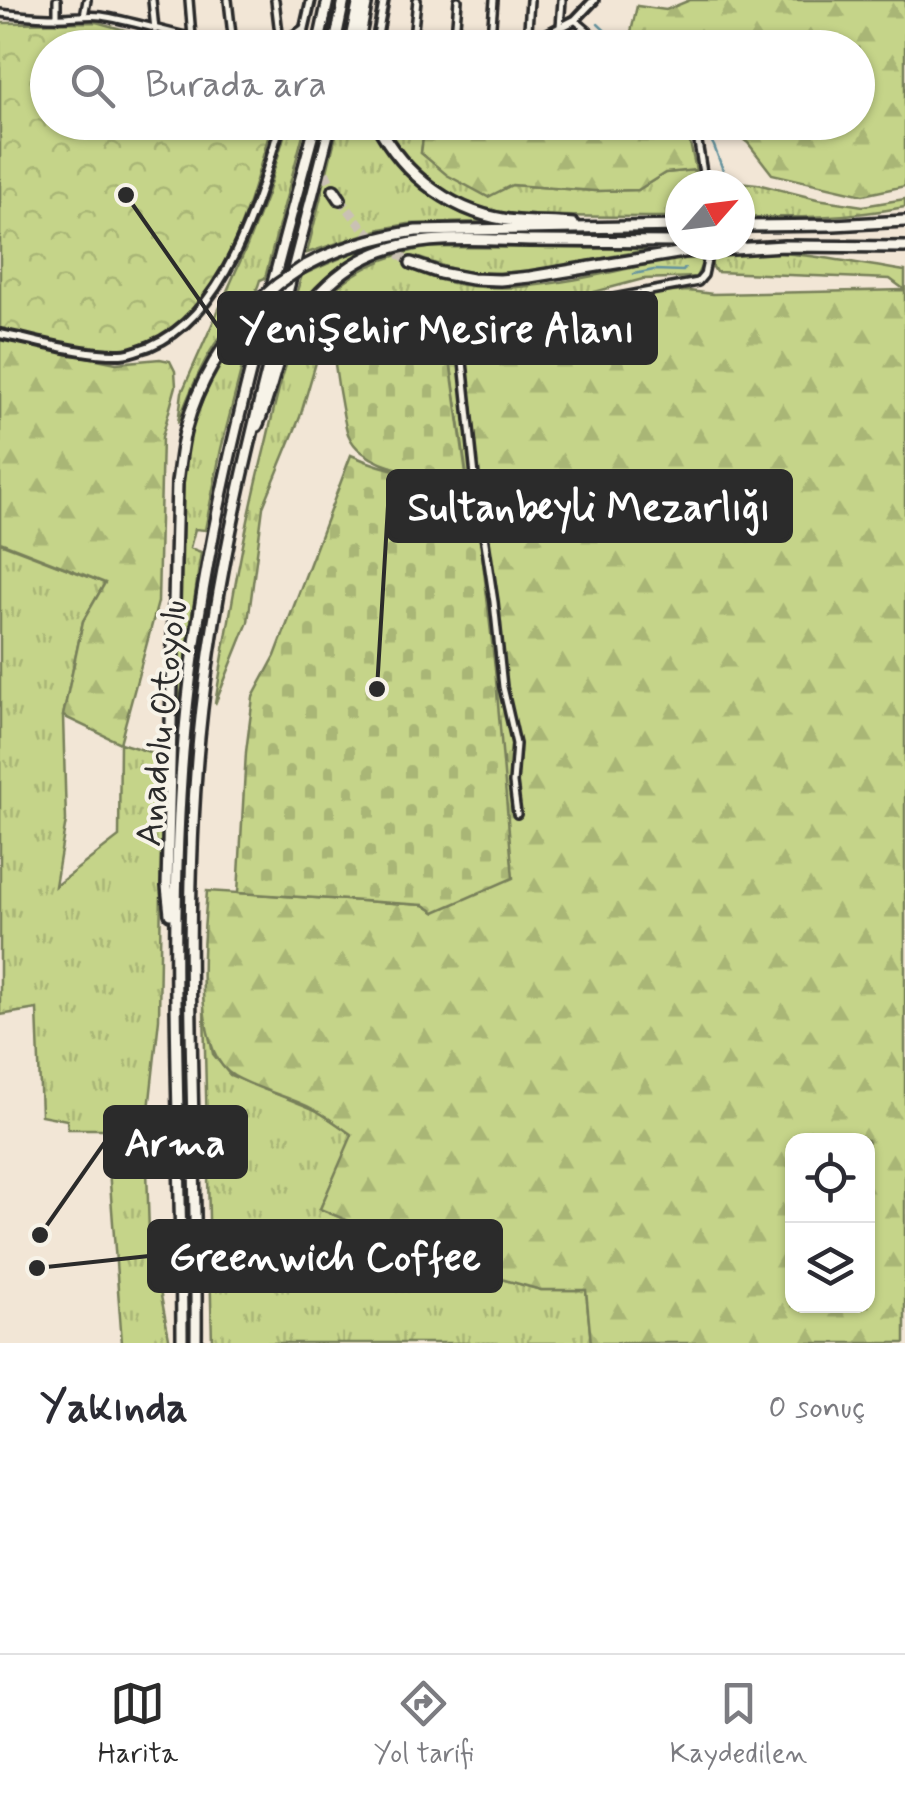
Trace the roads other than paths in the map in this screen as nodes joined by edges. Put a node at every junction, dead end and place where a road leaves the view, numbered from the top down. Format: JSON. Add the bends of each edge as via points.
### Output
{"nodes":[{"id":1,"x":57,"y":0,"type":"edge"},
{"id":2,"x":88,"y":0,"type":"edge"},
{"id":3,"x":152,"y":0,"type":"edge"},
{"id":4,"x":189,"y":0,"type":"edge"},
{"id":5,"x":228,"y":0,"type":"edge"},
{"id":6,"x":275,"y":0,"type":"edge"},
{"id":7,"x":311,"y":0,"type":"edge"},
{"id":8,"x":328,"y":0,"type":"edge"},
{"id":9,"x":344,"y":0,"type":"edge"},
{"id":10,"x":360,"y":0,"type":"edge"},
{"id":11,"x":367,"y":0,"type":"edge"},
{"id":12,"x":384,"y":0,"type":"edge"},
{"id":13,"x":417,"y":0,"type":"edge"},
{"id":14,"x":458,"y":0,"type":"edge"},
{"id":15,"x":494,"y":0,"type":"edge"},
{"id":16,"x":530,"y":0,"type":"edge"},
{"id":17,"x":562,"y":0,"type":"edge"},
{"id":18,"x":594,"y":0,"type":"edge"},
{"id":19,"x":0,"y":13,"type":"edge"},
{"id":20,"x":84,"y":16,"type":"junction"},
{"id":21,"x":57,"y":18,"type":"junction"},
{"id":22,"x":576,"y":20,"type":"junction"},
{"id":23,"x":304,"y":28,"type":"joint"},
{"id":24,"x":560,"y":28,"type":"junction"},
{"id":25,"x":155,"y":30,"type":"joint"},
{"id":26,"x":191,"y":30,"type":"edge"},
{"id":27,"x":231,"y":30,"type":"edge"},
{"id":28,"x":279,"y":30,"type":"edge"},
{"id":29,"x":302,"y":30,"type":"edge"},
{"id":30,"x":322,"y":30,"type":"edge"},
{"id":31,"x":338,"y":30,"type":"edge"},
{"id":32,"x":353,"y":30,"type":"edge"},
{"id":33,"x":362,"y":30,"type":"edge"},
{"id":34,"x":378,"y":30,"type":"edge"},
{"id":35,"x":414,"y":30,"type":"edge"},
{"id":36,"x":456,"y":30,"type":"edge"},
{"id":37,"x":492,"y":30,"type":"edge"},
{"id":38,"x":526,"y":30,"type":"edge"},
{"id":39,"x":556,"y":30,"type":"edge"},
{"id":40,"x":587,"y":30,"type":"edge"},
{"id":41,"x":276,"y":140,"type":"edge"},
{"id":42,"x":311,"y":140,"type":"edge"},
{"id":43,"x":326,"y":140,"type":"edge"},
{"id":44,"x":387,"y":140,"type":"edge"},
{"id":45,"x":699,"y":140,"type":"edge"},
{"id":46,"x":703,"y":170,"type":"edge"},
{"id":47,"x":905,"y":221,"type":"edge"},
{"id":48,"x":586,"y":226,"type":"junction"},
{"id":49,"x":665,"y":226,"type":"edge"},
{"id":50,"x":755,"y":226,"type":"edge"},
{"id":51,"x":665,"y":242,"type":"edge"},
{"id":52,"x":755,"y":243,"type":"edge"},
{"id":53,"x":784,"y":246,"type":"junction"},
{"id":54,"x":905,"y":247,"type":"edge"},
{"id":55,"x":707,"y":262,"type":"dead end"},
{"id":56,"x":412,"y":263,"type":"tunnel mouth"},
{"id":57,"x":0,"y":334,"type":"edge"},
{"id":58,"x":246,"y":451,"type":"junction"},
{"id":59,"x":517,"y":814,"type":"dead end"},
{"id":60,"x":174,"y":952,"type":"junction"},
{"id":61,"x":182,"y":1343,"type":"edge"},
{"id":62,"x":196,"y":1343,"type":"edge"}],
"edges":[{"from":1,"to":21,"type":"street"},
{"from":2,"to":20,"type":"street"},
{"from":3,"to":25,"type":"street"},
{"from":4,"to":26,"type":"street"},
{"from":5,"to":27,"type":"street"},
{"from":6,"to":28,"type":"street"},
{"from":7,"to":23,"type":"street"},
{"from":8,"to":30,"type":"highway"},
{"from":9,"to":31,"type":"highway"},
{"from":10,"to":32,"type":"highway"},
{"from":11,"to":33,"type":"highway"},
{"from":12,"to":34,"type":"street"},
{"from":13,"to":35,"type":"street"},
{"from":14,"to":36,"type":"street"},
{"from":15,"to":37,"type":"street"},
{"from":16,"to":38,"type":"street"},
{"from":17,"to":24,"type":"street"},
{"from":18,"to":22,"type":"street"},
{"from":19,"to":21,"type":"street"},
{"from":20,"to":21,"type":"street"},
{"from":20,"to":25,"type":"street"},
{"from":22,"to":24,"type":"street"},
{"from":22,"to":40,"type":"street"},
{"from":23,"to":29,"type":"street"},
{"from":24,"to":39,"type":"street"},
{"from":41,"to":57,"type":"street","via":[[222,280],[176,332],[123,354]]},
{"from":42,"to":60,"type":"highway","name":"Anadolu Otoyolu","via":[[238,424],[202,599],[176,838]]},
{"from":43,"to":58,"type":"highway","name":"Anadolu Otoyolu"},
{"from":44,"to":48,"type":"highway","via":[[413,174],[449,202],[514,221]]},
{"from":45,"to":46,"type":"street"},
{"from":47,"to":50,"type":"highway"},
{"from":48,"to":49,"type":"highway"},
{"from":48,"to":60,"type":"highway","bridge":true,"via":[[416,230],[352,244],[303,267],[254,305],[218,354],[185,430],[177,482],[167,886]]},
{"from":51,"to":58,"type":"highway","via":[[440,240],[361,260],[322,289],[296,322]]},
{"from":52,"to":53,"type":"highway"},
{"from":53,"to":54,"type":"highway"},
{"from":53,"to":56,"type":"highway","via":[[684,252],[500,280]]},
{"from":55,"to":59,"type":"street","via":[[698,282],[548,314],[494,314],[460,333],[503,687],[516,744]]},
{"from":58,"to":62,"type":"highway","name":"Anadolu Otoyolu","via":[[215,606],[194,809]]},
{"from":60,"to":61,"type":"highway","name":"Anadolu Otoyolu"}]}
